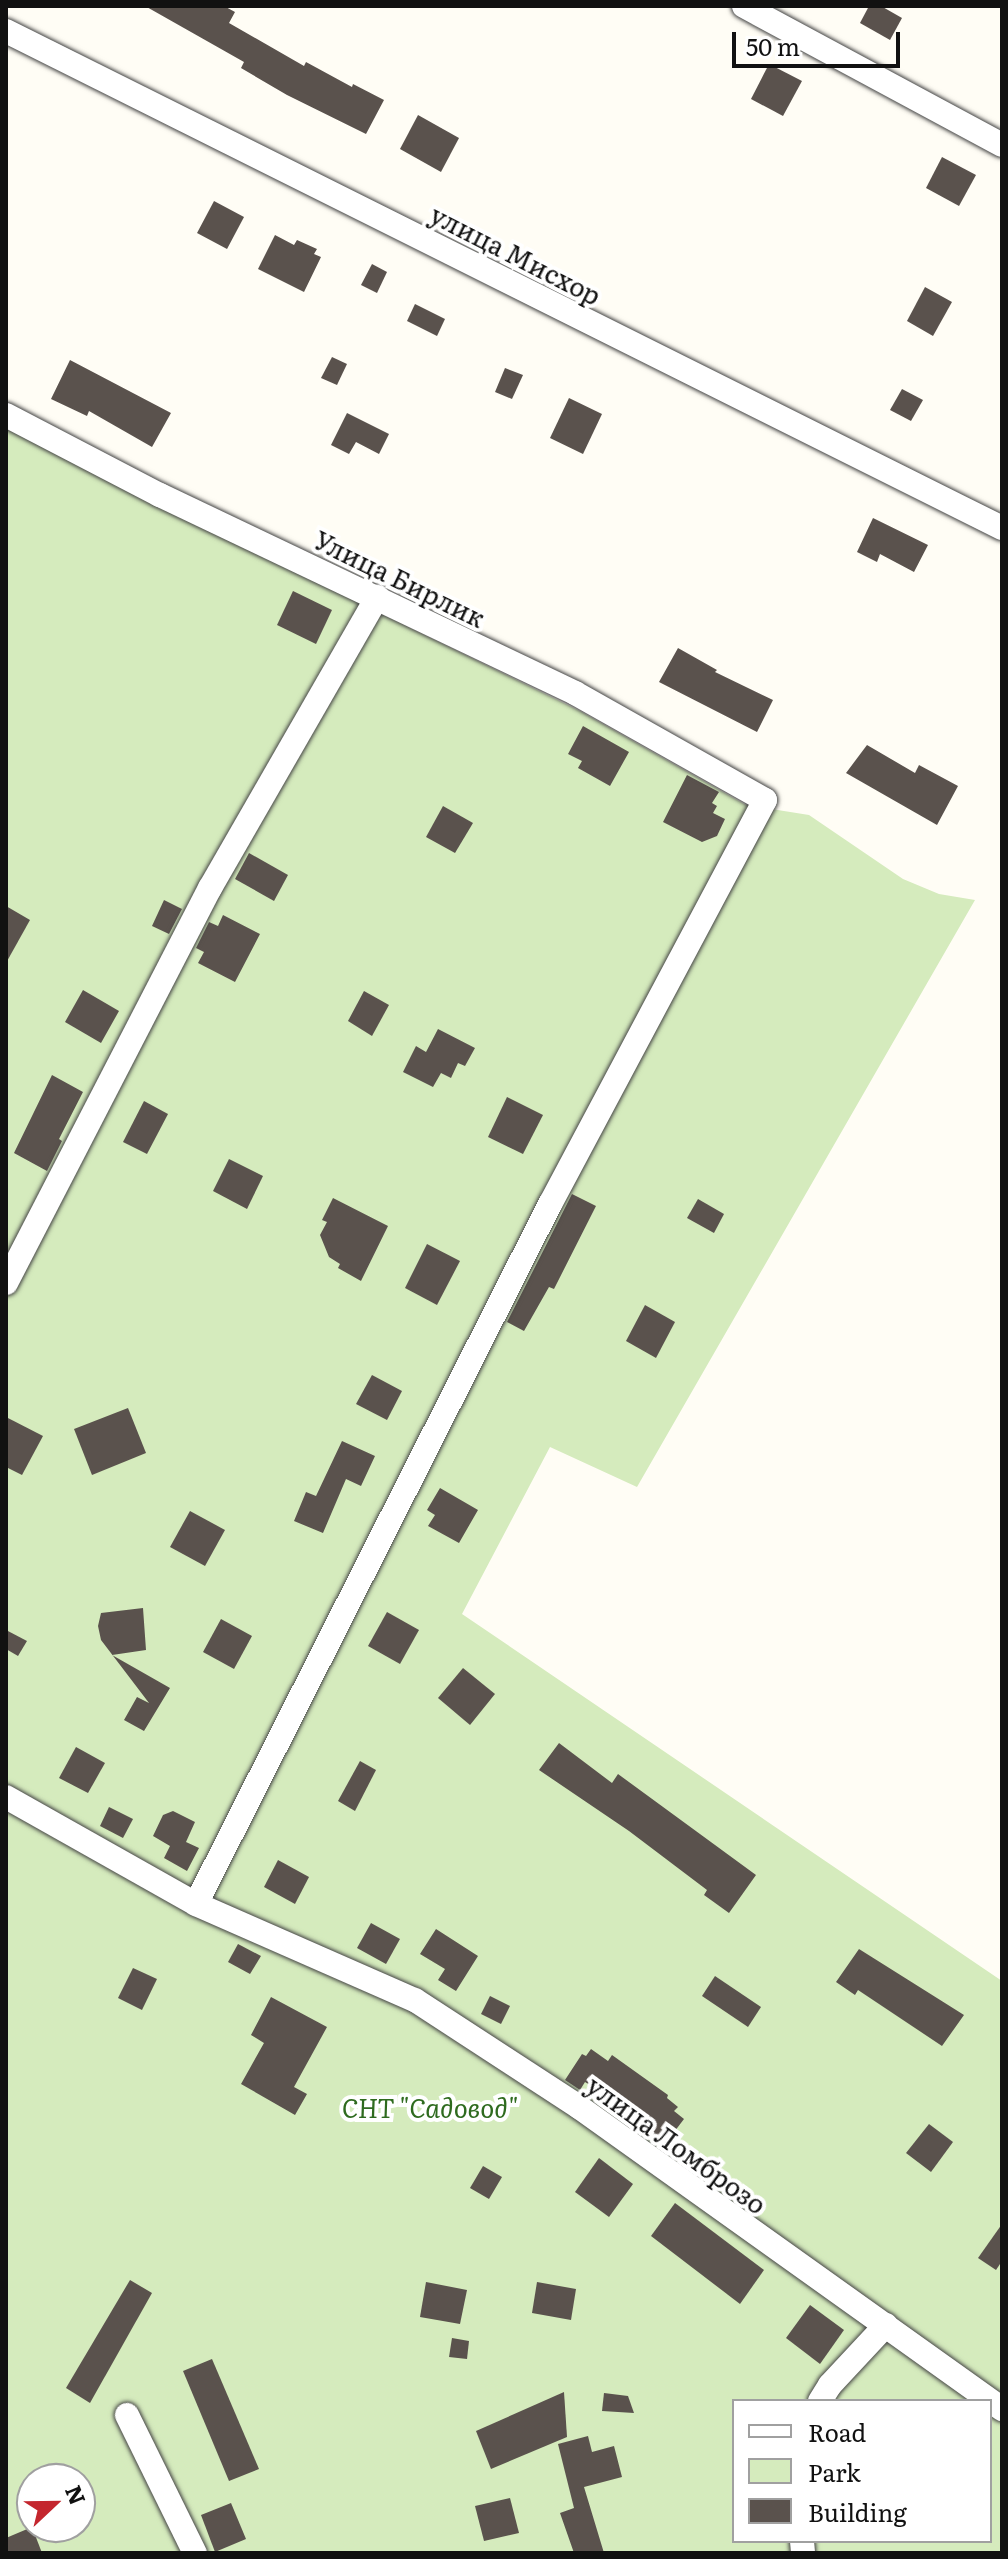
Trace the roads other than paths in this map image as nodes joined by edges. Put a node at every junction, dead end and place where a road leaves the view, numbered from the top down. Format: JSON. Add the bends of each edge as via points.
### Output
{"nodes":[{"id":1,"x":744,"y":6,"type":"edge"},
{"id":2,"x":6,"y":31,"type":"edge"},
{"id":3,"x":1002,"y":145,"type":"edge"},
{"id":4,"x":6,"y":415,"type":"edge"},
{"id":5,"x":1002,"y":528,"type":"edge"},
{"id":6,"x":377,"y":597,"type":"junction"},
{"id":7,"x":6,"y":1283,"type":"edge"},
{"id":8,"x":6,"y":1797,"type":"edge"},
{"id":9,"x":196,"y":1904,"type":"junction"},
{"id":10,"x":886,"y":2325,"type":"junction"},
{"id":11,"x":821,"y":2399,"type":"edge"},
{"id":12,"x":988,"y":2399,"type":"edge"},
{"id":13,"x":127,"y":2415,"type":"dead end"},
{"id":14,"x":195,"y":2553,"type":"edge"}],
"edges":[{"from":1,"to":3,"type":"street"},
{"from":2,"to":5,"type":"street","name":"улица Мисхор"},
{"from":4,"to":6,"type":"street","name":"Улица Бирлик"},
{"from":6,"to":7,"type":"street","via":[[210,888]]},
{"from":6,"to":9,"type":"street","name":"Улица Бирлик","via":[[575,693],[765,800],[550,1204]]},
{"from":8,"to":9,"type":"street","name":"улица Ломброзо"},
{"from":9,"to":10,"type":"street","name":"улица Ломброзо","via":[[415,2000],[579,2107]]},
{"from":10,"to":11,"type":"street"},
{"from":10,"to":12,"type":"street","name":"улица Ломброзо"},
{"from":13,"to":14,"type":"street"}]}
